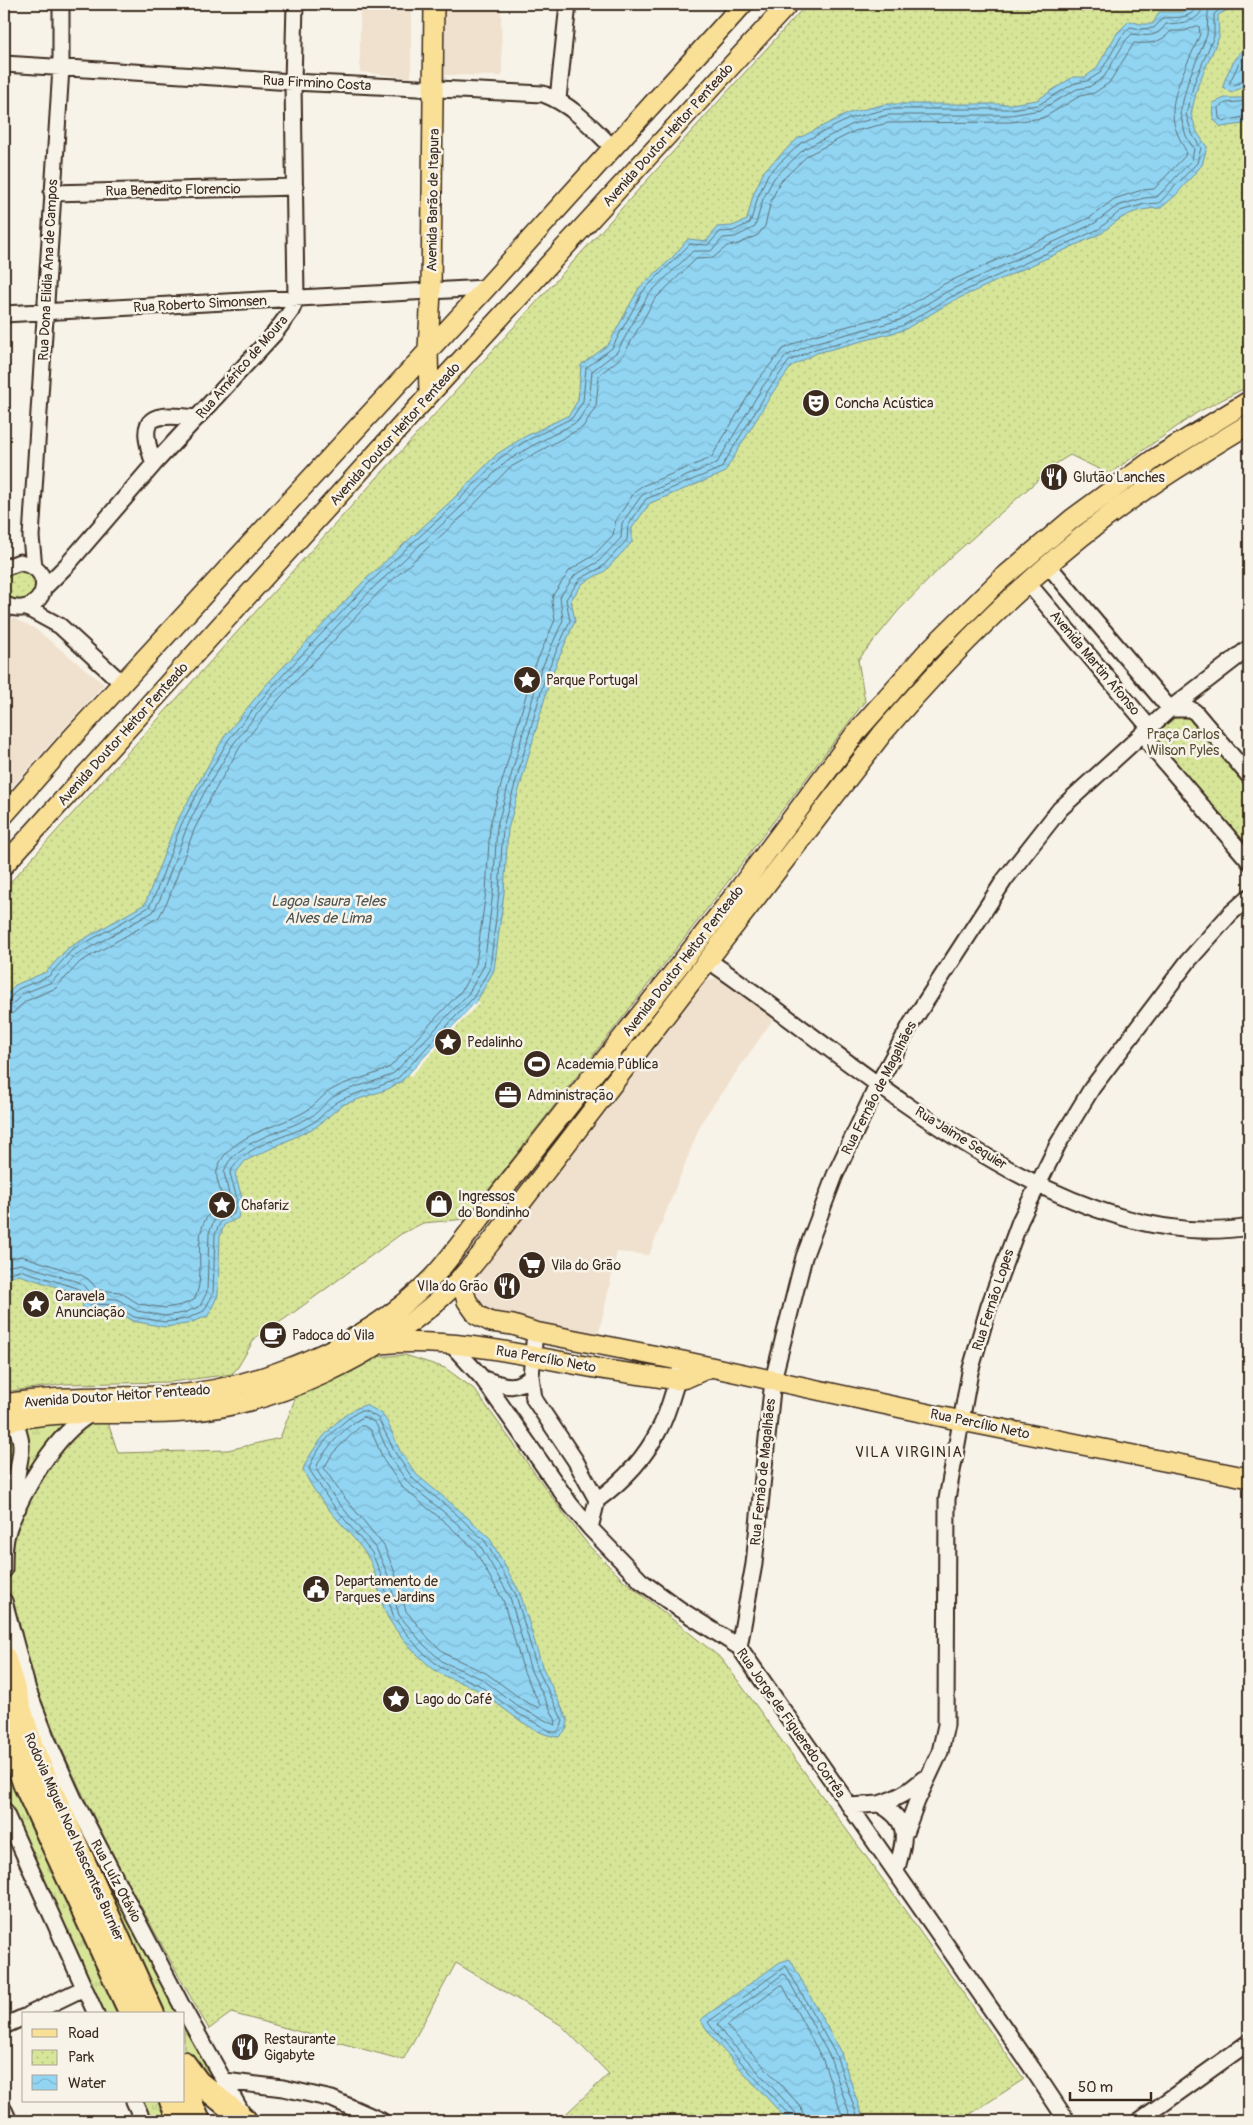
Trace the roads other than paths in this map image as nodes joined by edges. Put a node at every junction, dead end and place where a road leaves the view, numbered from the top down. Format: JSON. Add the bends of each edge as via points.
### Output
{"nodes":[{"id":1,"x":61,"y":4,"type":"edge"},
{"id":2,"x":295,"y":4,"type":"edge"},
{"id":3,"x":424,"y":4,"type":"edge"},
{"id":4,"x":434,"y":4,"type":"edge"},
{"id":5,"x":568,"y":4,"type":"edge"},
{"id":6,"x":743,"y":4,"type":"edge"},
{"id":7,"x":788,"y":4,"type":"edge"},
{"id":8,"x":4,"y":64,"type":"edge"},
{"id":9,"x":60,"y":68,"type":"junction"},
{"id":10,"x":293,"y":82,"type":"junction"},
{"id":11,"x":429,"y":89,"type":"junction"},
{"id":12,"x":558,"y":99,"type":"junction"},
{"id":13,"x":612,"y":146,"type":"junction"},
{"id":14,"x":294,"y":187,"type":"junction"},
{"id":15,"x":52,"y":193,"type":"junction"},
{"id":16,"x":486,"y":288,"type":"junction"},
{"id":17,"x":426,"y":291,"type":"junction"},
{"id":18,"x":296,"y":299,"type":"junction"},
{"id":19,"x":46,"y":312,"type":"junction"},
{"id":20,"x":4,"y":314,"type":"edge"},
{"id":21,"x":428,"y":349,"type":"junction"},
{"id":22,"x":400,"y":379,"type":"junction"},
{"id":23,"x":429,"y":395,"type":"junction"},
{"id":24,"x":1249,"y":401,"type":"edge"},
{"id":25,"x":197,"y":418,"type":"junction"},
{"id":26,"x":1249,"y":424,"type":"edge"},
{"id":27,"x":154,"y":464,"type":"junction"},
{"id":28,"x":31,"y":537,"type":"junction"},
{"id":29,"x":10,"y":565,"type":"edge"},
{"id":30,"x":68,"y":565,"type":"junction"},
{"id":31,"x":1048,"y":565,"type":"junction"},
{"id":32,"x":35,"y":568,"type":"junction"},
{"id":33,"x":1028,"y":583,"type":"junction"},
{"id":34,"x":42,"y":591,"type":"junction"},
{"id":35,"x":4,"y":604,"type":"edge"},
{"id":36,"x":27,"y":608,"type":"junction"},
{"id":37,"x":60,"y":626,"type":"junction"},
{"id":38,"x":1249,"y":648,"type":"edge"},
{"id":39,"x":122,"y":683,"type":"junction"},
{"id":40,"x":1170,"y":709,"type":"junction"},
{"id":41,"x":1149,"y":728,"type":"junction"},
{"id":42,"x":1249,"y":776,"type":"edge"},
{"id":43,"x":4,"y":815,"type":"edge"},
{"id":44,"x":1249,"y":861,"type":"edge"},
{"id":45,"x":4,"y":865,"type":"edge"},
{"id":46,"x":1249,"y":897,"type":"edge"},
{"id":47,"x":709,"y":960,"type":"junction"},
{"id":48,"x":878,"y":1084,"type":"junction"},
{"id":49,"x":547,"y":1134,"type":"junction"},
{"id":50,"x":565,"y":1146,"type":"junction"},
{"id":51,"x":1037,"y":1184,"type":"junction"},
{"id":52,"x":1249,"y":1227,"type":"edge"},
{"id":53,"x":460,"y":1278,"type":"junction"},
{"id":54,"x":535,"y":1332,"type":"junction"},
{"id":55,"x":379,"y":1344,"type":"junction"},
{"id":56,"x":451,"y":1344,"type":"junction"},
{"id":57,"x":532,"y":1356,"type":"junction"},
{"id":58,"x":683,"y":1361,"type":"junction"},
{"id":59,"x":710,"y":1367,"type":"junction"},
{"id":60,"x":309,"y":1370,"type":"junction"},
{"id":61,"x":531,"y":1376,"type":"junction"},
{"id":62,"x":483,"y":1379,"type":"junction"},
{"id":63,"x":677,"y":1380,"type":"junction"},
{"id":64,"x":773,"y":1380,"type":"junction"},
{"id":65,"x":89,"y":1415,"type":"junction"},
{"id":66,"x":7,"y":1416,"type":"edge"},
{"id":67,"x":962,"y":1421,"type":"junction"},
{"id":68,"x":1249,"y":1478,"type":"edge"},
{"id":69,"x":597,"y":1500,"type":"junction"},
{"id":70,"x":18,"y":1508,"type":"junction"},
{"id":71,"x":590,"y":1528,"type":"junction"},
{"id":72,"x":4,"y":1570,"type":"edge"},
{"id":73,"x":4,"y":1602,"type":"edge"},
{"id":74,"x":739,"y":1647,"type":"junction"},
{"id":75,"x":4,"y":1656,"type":"edge"},
{"id":76,"x":4,"y":1725,"type":"edge"},
{"id":77,"x":4,"y":1756,"type":"edge"},
{"id":78,"x":930,"y":1773,"type":"junction"},
{"id":79,"x":24,"y":1783,"type":"junction"},
{"id":80,"x":879,"y":1804,"type":"junction"},
{"id":81,"x":850,"y":1806,"type":"junction"},
{"id":82,"x":4,"y":1810,"type":"edge"},
{"id":83,"x":905,"y":1833,"type":"junction"},
{"id":84,"x":896,"y":1872,"type":"junction"},
{"id":85,"x":84,"y":1988,"type":"junction"},
{"id":86,"x":34,"y":2012,"type":"edge"},
{"id":87,"x":95,"y":2012,"type":"edge"},
{"id":88,"x":130,"y":2012,"type":"edge"},
{"id":89,"x":152,"y":2012,"type":"edge"},
{"id":90,"x":22,"y":2018,"type":"edge"},
{"id":91,"x":4,"y":2026,"type":"edge"},
{"id":92,"x":1249,"y":2042,"type":"edge"},
{"id":93,"x":185,"y":2064,"type":"edge"},
{"id":94,"x":224,"y":2081,"type":"junction"},
{"id":95,"x":185,"y":2088,"type":"edge"},
{"id":96,"x":134,"y":2102,"type":"edge"},
{"id":97,"x":171,"y":2102,"type":"edge"},
{"id":98,"x":4,"y":2110,"type":"edge"},
{"id":99,"x":246,"y":2120,"type":"edge"},
{"id":100,"x":8,"y":2121,"type":"edge"},
{"id":101,"x":143,"y":2121,"type":"edge"},
{"id":102,"x":180,"y":2121,"type":"edge"},
{"id":103,"x":199,"y":2121,"type":"edge"},
{"id":104,"x":382,"y":2121,"type":"edge"},
{"id":105,"x":1067,"y":2121,"type":"edge"},
{"id":106,"x":1138,"y":2121,"type":"edge"}],
"edges":[{"from":1,"to":9,"type":"street","name":"Rua Dona Elidia Ana de Campos"},
{"from":2,"to":10,"type":"street"},
{"from":3,"to":11,"type":"main road","name":"Avenida Barão de Itapura"},
{"from":4,"to":11,"type":"main road","name":"Avenida Barão de Itapura"},
{"from":5,"to":12,"type":"street"},
{"from":6,"to":13,"type":"main road"},
{"from":7,"to":23,"type":"main road","name":"Avenida Doutor Heitor Penteado"},
{"from":8,"to":9,"type":"street","name":"Rua Firmino Costa"},
{"from":9,"to":10,"type":"street","name":"Rua Firmino Costa"},
{"from":9,"to":15,"type":"street","name":"Rua Dona Elidia Ana de Campos"},
{"from":10,"to":11,"type":"street","name":"Rua Firmino Costa"},
{"from":10,"to":14,"type":"street"},
{"from":11,"to":12,"type":"street","name":"Rua Firmino Costa","via":[[519,91]]},
{"from":11,"to":17,"type":"main road","name":"Avenida Barão de Itapura"},
{"from":12,"to":13,"type":"street","name":"Rua Firmino Costa"},
{"from":13,"to":16,"type":"main road"},
{"from":14,"to":15,"type":"street","name":"Rua Benedito Florencio"},
{"from":14,"to":18,"type":"street"},
{"from":15,"to":19,"type":"street","name":"Rua Dona Elidia Ana de Campos"},
{"from":16,"to":17,"type":"street","name":"Rua Roberto Simonsen"},
{"from":16,"to":21,"type":"main road"},
{"from":17,"to":18,"type":"street","name":"Rua Roberto Simonsen"},
{"from":17,"to":21,"type":"main road","name":"Avenida Barão de Itapura"},
{"from":17,"to":22,"type":"main road","name":"Avenida Barão de Itapura","via":[[416,357]]},
{"from":18,"to":19,"type":"street","name":"Rua Roberto Simonsen"},
{"from":18,"to":25,"type":"street","name":"Rua Américo de Moura","via":[[274,334]]},
{"from":19,"to":20,"type":"street","name":"Rua Roberto Simonsen"},
{"from":19,"to":28,"type":"street","name":"Rua Dona Elidia Ana de Campos"},
{"from":21,"to":22,"type":"main road"},
{"from":21,"to":23,"type":"main road","name":"Avenida Barão de Itapura"},
{"from":22,"to":39,"type":"main road"},
{"from":23,"to":45,"type":"main road","name":"Avenida Doutor Heitor Penteado"},
{"from":24,"to":49,"type":"main road","name":"Avenida Doutor Heitor Penteado","via":[[1154,459],[1072,518],[999,581],[938,640],[858,730],[736,893]]},
{"from":25,"to":27,"type":"street","name":"Rua Américo de Moura"},
{"from":25,"to":27,"type":"street","via":[[169,415],[156,417],[148,424],[146,435]]},
{"from":26,"to":31,"type":"main road","name":"Avenida Doutor Heitor Penteado","via":[[1120,508]]},
{"from":27,"to":30,"type":"street","name":"Rua Américo de Moura"},
{"from":28,"to":29,"type":"street","name":"Rua Dona Elidia Ana de Campos"},
{"from":28,"to":32,"type":"street","name":"Rua Dona Elidia Ana de Campos"},
{"from":29,"to":32,"type":"street"},
{"from":30,"to":32,"type":"street"},
{"from":30,"to":34,"type":"street","name":"Rua Américo de Moura"},
{"from":31,"to":33,"type":"main road","name":"Avenida Doutor Heitor Penteado"},
{"from":31,"to":40,"type":"street","name":"Avenida Martin Afonso"},
{"from":32,"to":34,"type":"street","name":"Rua Dona Elidia Ana de Campos","via":[[42,579]]},
{"from":33,"to":41,"type":"street","name":"Avenida Martin Afonso"},
{"from":33,"to":47,"type":"main road","name":"Avenida Doutor Heitor Penteado","via":[[957,650],[888,727]]},
{"from":34,"to":36,"type":"street","name":"Rua Américo de Moura","via":[[33,605]]},
{"from":34,"to":37,"type":"street","name":"Rua Dona Elidia Ana de Campos"},
{"from":35,"to":36,"type":"street","via":[[11,608]]},
{"from":36,"to":37,"type":"street"},
{"from":37,"to":39,"type":"street"},
{"from":38,"to":40,"type":"street","name":"Rua Fernão de Magalhães"},
{"from":39,"to":43,"type":"main road"},
{"from":40,"to":41,"type":"street","name":"Rua Fernão de Magalhães"},
{"from":40,"to":42,"type":"street","via":[[1195,712]]},
{"from":41,"to":44,"type":"street","name":"Avenida Martin Afonso","via":[[1150,744]]},
{"from":41,"to":48,"type":"street","name":"Rua Fernão de Magalhães","via":[[1060,809],[1005,879],[911,1024]]},
{"from":46,"to":51,"type":"street","name":"Rua Fernão Lopes","via":[[1189,960],[1092,1088]]},
{"from":47,"to":48,"type":"street","name":"Rua Jaime Sequier"},
{"from":47,"to":50,"type":"main road","name":"Avenida Doutor Heitor Penteado"},
{"from":48,"to":51,"type":"street","name":"Rua Jaime Sequier","via":[[972,1148]]},
{"from":48,"to":64,"type":"street","name":"Rua Fernão de Magalhães","via":[[835,1175],[804,1257]]},
{"from":49,"to":50,"type":"main road","via":[[562,1135]]},
{"from":49,"to":60,"type":"main road","name":"Avenida Doutor Heitor Penteado","via":[[431,1280]]},
{"from":50,"to":53,"type":"main road","name":"Avenida Doutor Heitor Penteado"},
{"from":51,"to":52,"type":"street","name":"Rua Jaime Sequier","via":[[1112,1214],[1164,1227],[1195,1231]]},
{"from":51,"to":67,"type":"street","name":"Rua Fernão Lopes","via":[[989,1306],[970,1372]]},
{"from":53,"to":54,"type":"main road","name":"Rua Percílio Neto","via":[[467,1301],[477,1315]]},
{"from":53,"to":55,"type":"main road","name":"Avenida Doutor Heitor Penteado","via":[[414,1320]]},
{"from":54,"to":57,"type":"street"},
{"from":54,"to":58,"type":"main road","name":"Rua Percílio Neto"},
{"from":55,"to":56,"type":"main road","name":"Rua Percílio Neto"},
{"from":55,"to":60,"type":"main road","name":"Avenida Doutor Heitor Penteado"},
{"from":56,"to":57,"type":"main road","name":"Rua Percílio Neto"},
{"from":56,"to":62,"type":"street","name":"Rua Jorge de Figueredo Corrêa"},
{"from":57,"to":61,"type":"street"},
{"from":57,"to":63,"type":"main road","name":"Rua Percílio Neto"},
{"from":58,"to":59,"type":"main road","name":"Rua Percílio Neto"},
{"from":58,"to":63,"type":"street"},
{"from":59,"to":63,"type":"main road","name":"Rua Percílio Neto"},
{"from":59,"to":64,"type":"main road","name":"Rua Percílio Neto"},
{"from":60,"to":65,"type":"main road","name":"Avenida Doutor Heitor Penteado","via":[[245,1401],[213,1408]]},
{"from":60,"to":66,"type":"main road","name":"Avenida Doutor Heitor Penteado","via":[[201,1393],[95,1396]]},
{"from":61,"to":62,"type":"street","via":[[522,1384],[511,1387]]},
{"from":61,"to":69,"type":"street","via":[[534,1399],[575,1460]]},
{"from":62,"to":71,"type":"street","name":"Rua Jorge de Figueredo Corrêa"},
{"from":63,"to":69,"type":"street","via":[[659,1431],[635,1467]]},
{"from":64,"to":67,"type":"main road","name":"Rua Percílio Neto"},
{"from":64,"to":74,"type":"street","name":"Rua Fernão de Magalhães","via":[[754,1564]]},
{"from":65,"to":66,"type":"main road","name":"Avenida Doutor Heitor Penteado"},
{"from":65,"to":70,"type":"street","via":[[57,1443]]},
{"from":66,"to":70,"type":"street","via":[[20,1435],[23,1449],[16,1486]]},
{"from":67,"to":68,"type":"main road","name":"Rua Percílio Neto"},
{"from":67,"to":78,"type":"street","name":"Rua Fernão Lopes","via":[[947,1499],[946,1725],[940,1752]]},
{"from":69,"to":71,"type":"street"},
{"from":70,"to":72,"type":"street","via":[[4,1546]]},
{"from":71,"to":74,"type":"street","name":"Rua Jorge de Figueredo Corrêa","via":[[641,1580]]},
{"from":73,"to":94,"type":"street","name":"Rua Luíz Otávio","via":[[28,1690],[74,1799]]},
{"from":74,"to":81,"type":"street","name":"Rua Jorge de Figueredo Corrêa"},
{"from":75,"to":89,"type":"highway","name":"Rodovia Miguel Noel Nascentes Burnier","via":[[33,1750]]},
{"from":76,"to":79,"type":"highway","name":"Rodovia Miguel Noel Nascentes Burnier"},
{"from":77,"to":79,"type":"highway"},
{"from":78,"to":80,"type":"street","name":"Rua Fernão Lopes","via":[[910,1792]]},
{"from":78,"to":83,"type":"street","name":"Rua Fernão Lopes"},
{"from":79,"to":88,"type":"highway","name":"Rodovia Miguel Noel Nascentes Burnier"},
{"from":80,"to":81,"type":"street","name":"Rua Fernão Lopes"},
{"from":80,"to":83,"type":"street","via":[[898,1817]]},
{"from":81,"to":84,"type":"street","name":"Rua Jorge de Figueredo Corrêa"},
{"from":82,"to":85,"type":"street"},
{"from":83,"to":84,"type":"street","name":"Rua Fernão Lopes"},
{"from":84,"to":105,"type":"street","name":"Rua Jorge de Figueredo Corrêa"},
{"from":85,"to":86,"type":"street"},
{"from":85,"to":87,"type":"street"},
{"from":90,"to":91,"type":"street"},
{"from":92,"to":106,"type":"street"},
{"from":93,"to":99,"type":"highway","via":[[198,2082]]},
{"from":94,"to":99,"type":"street","name":"Rua Luíz Otávio"},
{"from":94,"to":104,"type":"street","via":[[283,2088],[332,2099]]},
{"from":95,"to":103,"type":"highway"},
{"from":96,"to":101,"type":"street"},
{"from":97,"to":102,"type":"highway"},
{"from":98,"to":100,"type":"street"}]}
